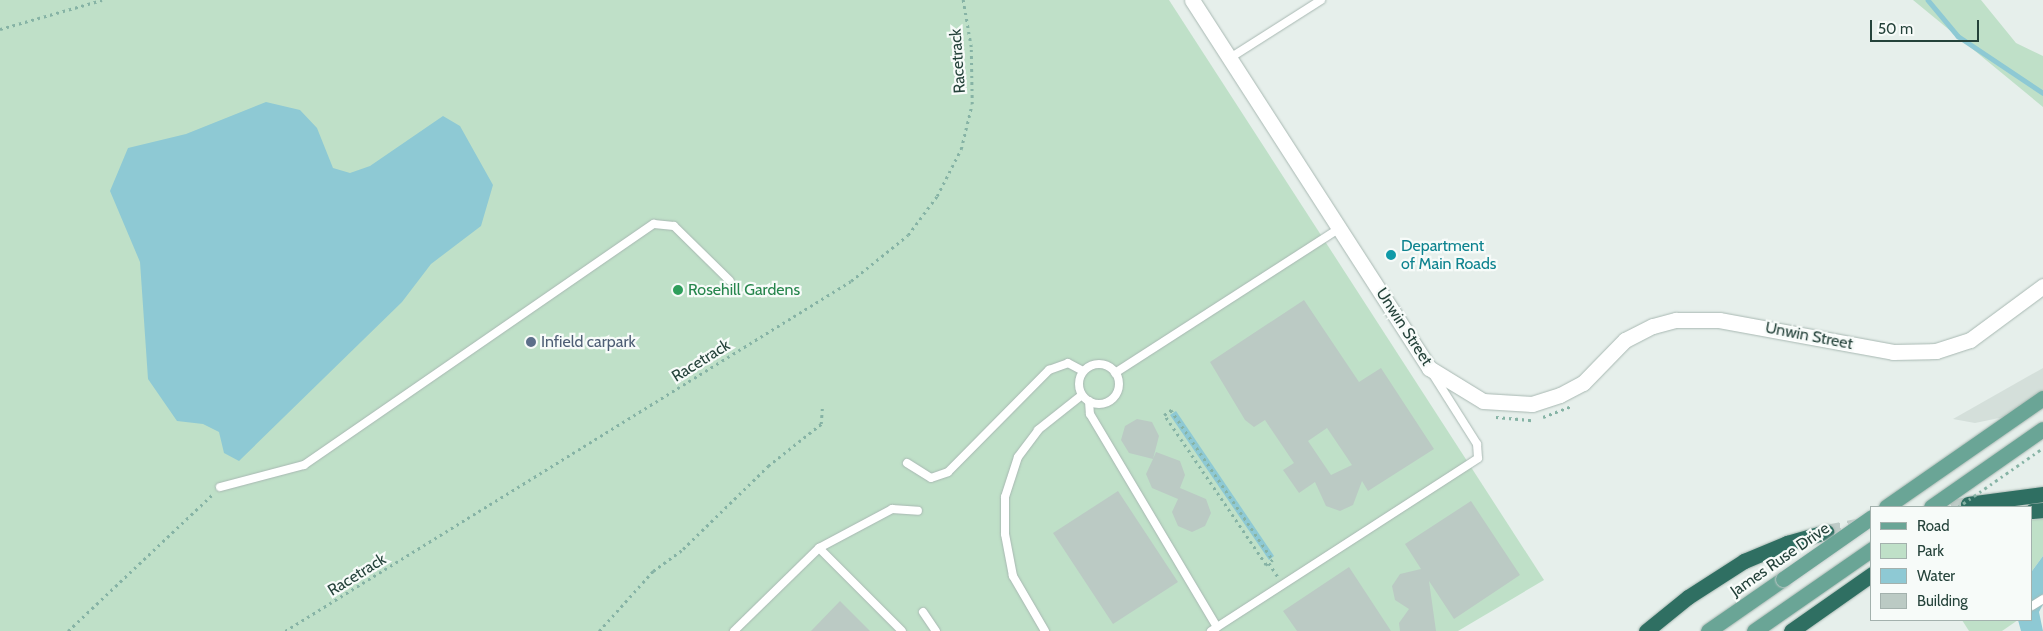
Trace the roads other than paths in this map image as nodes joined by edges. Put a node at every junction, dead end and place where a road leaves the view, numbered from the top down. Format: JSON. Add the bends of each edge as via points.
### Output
{"nodes":[{"id":1,"x":1192,"y":0,"type":"edge"},
{"id":2,"x":1321,"y":0,"type":"edge"},
{"id":3,"x":1230,"y":58,"type":"junction"},
{"id":4,"x":1340,"y":228,"type":"junction"},
{"id":5,"x":730,"y":281,"type":"dead end"},
{"id":6,"x":2043,"y":286,"type":"edge"},
{"id":7,"x":1429,"y":368,"type":"junction"},
{"id":8,"x":1083,"y":371,"type":"junction"},
{"id":9,"x":1115,"y":373,"type":"junction"},
{"id":10,"x":1082,"y":394,"type":"junction"},
{"id":11,"x":2043,"y":398,"type":"edge"},
{"id":12,"x":1089,"y":401,"type":"junction"},
{"id":13,"x":2043,"y":429,"type":"edge"},
{"id":14,"x":907,"y":463,"type":"dead end"},
{"id":15,"x":220,"y":487,"type":"road end"},
{"id":16,"x":2043,"y":494,"type":"edge"},
{"id":17,"x":1887,"y":506,"type":"edge"},
{"id":18,"x":1932,"y":506,"type":"edge"},
{"id":19,"x":1963,"y":506,"type":"edge"},
{"id":20,"x":918,"y":511,"type":"dead end"},
{"id":21,"x":1870,"y":518,"type":"edge"},
{"id":22,"x":1826,"y":532,"type":"tunnel mouth"},
{"id":23,"x":819,"y":548,"type":"junction"},
{"id":24,"x":1870,"y":550,"type":"edge"},
{"id":25,"x":1870,"y":575,"type":"edge"},
{"id":26,"x":923,"y":612,"type":"dead end"},
{"id":27,"x":1214,"y":629,"type":"edge"},
{"id":28,"x":734,"y":631,"type":"edge"},
{"id":29,"x":902,"y":631,"type":"edge"},
{"id":30,"x":936,"y":631,"type":"edge"},
{"id":31,"x":1045,"y":631,"type":"edge"},
{"id":32,"x":1646,"y":631,"type":"edge"},
{"id":33,"x":1708,"y":631,"type":"edge"},
{"id":34,"x":1754,"y":631,"type":"edge"},
{"id":35,"x":1791,"y":631,"type":"edge"}],
"edges":[{"from":1,"to":3,"type":"street","name":"Unwin Street"},
{"from":2,"to":3,"type":"lane"},
{"from":3,"to":4,"type":"street","name":"Unwin Street"},
{"from":4,"to":7,"type":"street","name":"Unwin Street"},
{"from":4,"to":9,"type":"lane"},
{"from":5,"to":15,"type":"lane","via":[[674,226],[654,224],[304,465]]},
{"from":6,"to":7,"type":"street","name":"Unwin Street","via":[[1970,340],[1922,354],[1694,319],[1653,326],[1625,340],[1583,383],[1532,404],[1483,401]]},
{"from":7,"to":27,"type":"lane","via":[[1478,444],[1478,458]]},
{"from":8,"to":9,"type":"lane","via":[[1100,364]]},
{"from":8,"to":10,"type":"lane","via":[[1079,383]]},
{"from":8,"to":14,"type":"lane","via":[[1068,363],[1049,370],[948,472],[931,478]]},
{"from":9,"to":12,"type":"lane","via":[[1118,386],[1113,397],[1102,403]]},
{"from":10,"to":12,"type":"lane"},
{"from":10,"to":31,"type":"lane","via":[[1038,430],[1018,457],[1005,497],[1004,534],[1013,576]]},
{"from":11,"to":17,"type":"main road"},
{"from":12,"to":27,"type":"lane","via":[[1090,414]]},
{"from":13,"to":18,"type":"main road"},
{"from":16,"to":19,"type":"highway"},
{"from":20,"to":23,"type":"lane","via":[[892,509]]},
{"from":21,"to":33,"type":"main road","name":"James Ruse Drive","bridge":true},
{"from":22,"to":32,"type":"highway","via":[[1787,543],[1744,561]]},
{"from":23,"to":28,"type":"lane"},
{"from":23,"to":29,"type":"lane"},
{"from":24,"to":34,"type":"main road"},
{"from":25,"to":35,"type":"highway"},
{"from":26,"to":30,"type":"lane"}]}
